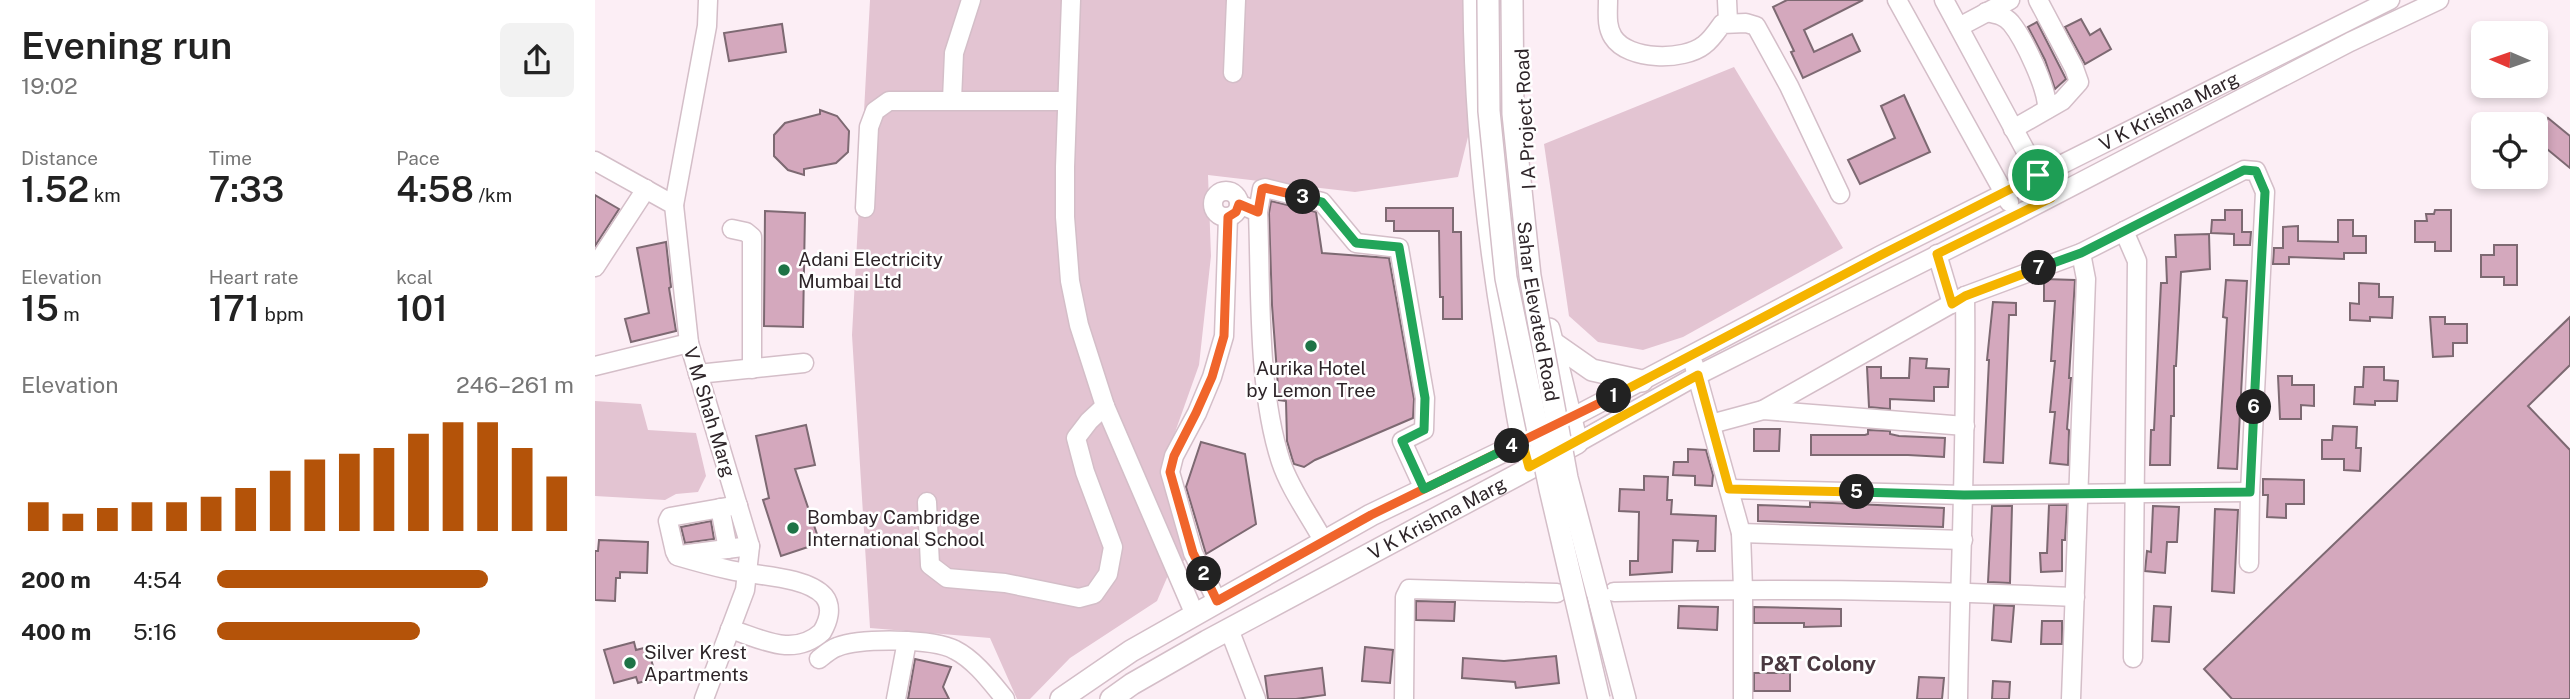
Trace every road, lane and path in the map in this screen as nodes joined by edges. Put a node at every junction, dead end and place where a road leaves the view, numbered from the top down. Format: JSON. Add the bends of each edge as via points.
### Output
{"nodes":[{"id":1,"x":708,"y":0,"type":"edge"},
{"id":2,"x":971,"y":0,"type":"edge"},
{"id":3,"x":1071,"y":0,"type":"edge"},
{"id":4,"x":1236,"y":0,"type":"edge"},
{"id":5,"x":1474,"y":0,"type":"edge"},
{"id":6,"x":1488,"y":0,"type":"edge"},
{"id":7,"x":1512,"y":0,"type":"edge"},
{"id":8,"x":1521,"y":0,"type":"edge"},
{"id":9,"x":1608,"y":0,"type":"edge"},
{"id":10,"x":1727,"y":0,"type":"edge"},
{"id":11,"x":1897,"y":0,"type":"edge"},
{"id":12,"x":1944,"y":0,"type":"edge"},
{"id":13,"x":2010,"y":0,"type":"edge"},
{"id":14,"x":2038,"y":0,"type":"edge"},
{"id":15,"x":2390,"y":0,"type":"edge"},
{"id":16,"x":2439,"y":0,"type":"edge"},
{"id":17,"x":1984,"y":13,"type":"junction"},
{"id":18,"x":1728,"y":22,"type":"junction"},
{"id":19,"x":1959,"y":27,"type":"junction"},
{"id":20,"x":2329,"y":29,"type":"junction"},
{"id":21,"x":2340,"y":48,"type":"junction"},
{"id":22,"x":1233,"y":73,"type":"dead end"},
{"id":23,"x":951,"y":100,"type":"junction"},
{"id":24,"x":1066,"y":101,"type":"junction"},
{"id":25,"x":2047,"y":109,"type":"junction"},
{"id":26,"x":2013,"y":129,"type":"junction"},
{"id":27,"x":595,"y":161,"type":"edge"},
{"id":28,"x":2038,"y":175,"type":"junction"},
{"id":29,"x":646,"y":189,"type":"junction"},
{"id":30,"x":2004,"y":193,"type":"junction"},
{"id":31,"x":1840,"y":194,"type":"dead end"},
{"id":32,"x":2051,"y":198,"type":"junction"},
{"id":33,"x":674,"y":205,"type":"junction"},
{"id":34,"x":865,"y":208,"type":"dead end"},
{"id":35,"x":1258,"y":212,"type":"junction"},
{"id":36,"x":2017,"y":215,"type":"junction"},
{"id":37,"x":732,"y":229,"type":"dead end"},
{"id":38,"x":2124,"y":231,"type":"junction"},
{"id":39,"x":2081,"y":253,"type":"junction"},
{"id":40,"x":1937,"y":254,"type":"junction"},
{"id":41,"x":595,"y":267,"type":"edge"},
{"id":42,"x":1959,"y":300,"type":"junction"},
{"id":43,"x":689,"y":342,"type":"junction"},
{"id":44,"x":1552,"y":342,"type":"junction"},
{"id":45,"x":1691,"y":356,"type":"junction"},
{"id":46,"x":804,"y":363,"type":"dead end"},
{"id":47,"x":595,"y":366,"type":"edge"},
{"id":48,"x":752,"y":369,"type":"junction"},
{"id":49,"x":698,"y":374,"type":"junction"},
{"id":50,"x":1698,"y":375,"type":"junction"},
{"id":51,"x":1642,"y":381,"type":"junction"},
{"id":52,"x":1513,"y":390,"type":"junction"},
{"id":53,"x":1105,"y":406,"type":"junction"},
{"id":54,"x":1763,"y":410,"type":"junction"},
{"id":55,"x":1571,"y":418,"type":"junction"},
{"id":56,"x":1711,"y":424,"type":"junction"},
{"id":57,"x":1965,"y":426,"type":"junction"},
{"id":58,"x":1522,"y":441,"type":"junction"},
{"id":59,"x":1577,"y":443,"type":"junction"},
{"id":60,"x":1490,"y":457,"type":"junction"},
{"id":61,"x":1529,"y":467,"type":"junction"},
{"id":62,"x":1424,"y":489,"type":"junction"},
{"id":63,"x":1729,"y":489,"type":"junction"},
{"id":64,"x":2250,"y":492,"type":"junction"},
{"id":65,"x":2080,"y":494,"type":"junction"},
{"id":66,"x":2136,"y":494,"type":"junction"},
{"id":67,"x":1964,"y":495,"type":"junction"},
{"id":68,"x":927,"y":502,"type":"dead end"},
{"id":69,"x":729,"y":507,"type":"junction"},
{"id":70,"x":1741,"y":533,"type":"junction"},
{"id":71,"x":1963,"y":540,"type":"junction"},
{"id":72,"x":1324,"y":542,"type":"junction"},
{"id":73,"x":750,"y":546,"type":"junction"},
{"id":74,"x":728,"y":549,"type":"junction"},
{"id":75,"x":677,"y":556,"type":"dead end"},
{"id":76,"x":2249,"y":563,"type":"dead end"},
{"id":77,"x":749,"y":573,"type":"junction"},
{"id":78,"x":1743,"y":589,"type":"junction"},
{"id":79,"x":1614,"y":592,"type":"dead end"},
{"id":80,"x":1959,"y":592,"type":"junction"},
{"id":81,"x":1556,"y":593,"type":"dead end"},
{"id":82,"x":2075,"y":597,"type":"junction"},
{"id":83,"x":1217,"y":601,"type":"junction"},
{"id":84,"x":1195,"y":615,"type":"junction"},
{"id":85,"x":730,"y":629,"type":"junction"},
{"id":86,"x":1230,"y":629,"type":"junction"},
{"id":87,"x":907,"y":641,"type":"junction"},
{"id":88,"x":1127,"y":653,"type":"junction"},
{"id":89,"x":2133,"y":658,"type":"dead end"},
{"id":90,"x":819,"y":659,"type":"dead end"},
{"id":91,"x":1141,"y":679,"type":"junction"},
{"id":92,"x":704,"y":699,"type":"edge"},
{"id":93,"x":896,"y":699,"type":"edge"},
{"id":94,"x":1005,"y":699,"type":"edge"},
{"id":95,"x":1061,"y":699,"type":"edge"},
{"id":96,"x":1111,"y":699,"type":"edge"},
{"id":97,"x":1256,"y":699,"type":"edge"},
{"id":98,"x":1404,"y":699,"type":"edge"},
{"id":99,"x":1599,"y":699,"type":"edge"},
{"id":100,"x":1625,"y":699,"type":"edge"},
{"id":101,"x":1743,"y":699,"type":"edge"},
{"id":102,"x":1958,"y":699,"type":"edge"},
{"id":103,"x":2071,"y":699,"type":"edge"}],
"edges":[{"from":1,"to":33,"type":"street","name":"V M Shah Marg"},
{"from":2,"to":23,"type":"street","via":[[954,53]]},
{"from":3,"to":24,"type":"street"},
{"from":4,"to":22,"type":"street"},
{"from":5,"to":52,"type":"main road","via":[[1482,169]]},
{"from":6,"to":99,"type":"main road","name":"Sahar Elevated Road","bridge":true,"via":[[1489,111],[1506,278]]},
{"from":7,"to":100,"type":"main road","name":"Sahar Elevated Road","bridge":true,"via":[[1513,114],[1530,276],[1567,478]]},
{"from":8,"to":44,"type":"main road","name":"I A Project Road","via":[[1521,114],[1530,218]]},
{"from":9,"to":18,"type":"street","via":[[1613,38],[1633,53],[1686,52],[1704,46]]},
{"from":10,"to":18,"type":"street"},
{"from":11,"to":30,"type":"street"},
{"from":12,"to":19,"type":"street"},
{"from":13,"to":17,"type":"street"},
{"from":14,"to":25,"type":"street","via":[[2079,82],[2062,101]]},
{"from":15,"to":20,"type":"street","name":"V K Krishna Marg"},
{"from":16,"to":21,"type":"street","name":"V K Krishna Marg"},
{"from":17,"to":19,"type":"street"},
{"from":17,"to":25,"type":"street","via":[[2011,22],[2036,69]]},
{"from":18,"to":31,"type":"street","via":[[1755,26]]},
{"from":19,"to":26,"type":"street"},
{"from":20,"to":21,"type":"street"},
{"from":20,"to":28,"type":"street","name":"V K Krishna Marg"},
{"from":21,"to":32,"type":"street","name":"V K Krishna Marg"},
{"from":23,"to":24,"type":"street"},
{"from":23,"to":34,"type":"street","via":[[889,101],[876,110],[869,127]]},
{"from":24,"to":53,"type":"street","via":[[1065,216],[1070,281]]},
{"from":25,"to":26,"type":"street"},
{"from":26,"to":28,"type":"street"},
{"from":27,"to":29,"type":"street"},
{"from":28,"to":30,"type":"street","name":"V K Krishna Marg"},
{"from":28,"to":32,"type":"street"},
{"from":29,"to":33,"type":"street"},
{"from":29,"to":41,"type":"street"},
{"from":30,"to":36,"type":"street"},
{"from":30,"to":45,"type":"street","name":"V K Krishna Marg"},
{"from":32,"to":36,"type":"street","name":"V K Krishna Marg"},
{"from":33,"to":43,"type":"street","name":"V M Shah Marg"},
{"from":35,"to":62,"type":"street","via":[[1265,188],[1322,202],[1356,243],[1399,247],[1425,398],[1424,430],[1402,441]]},
{"from":35,"to":72,"type":"street","via":[[1266,385],[1275,440],[1282,465]]},
{"from":35,"to":83,"type":"street","via":[[1234,211],[1224,336],[1212,377],[1170,472],[1193,553]]},
{"from":36,"to":40,"type":"street","name":"V K Krishna Marg"},
{"from":37,"to":48,"type":"street","via":[[753,237]]},
{"from":38,"to":39,"type":"street"},
{"from":38,"to":64,"type":"street","via":[[2244,170],[2256,171],[2265,192]]},
{"from":38,"to":66,"type":"street","via":[[2137,261]]},
{"from":39,"to":42,"type":"street"},
{"from":39,"to":65,"type":"street","via":[[2086,279]]},
{"from":40,"to":42,"type":"street"},
{"from":40,"to":50,"type":"street","name":"V K Krishna Marg"},
{"from":42,"to":54,"type":"street"},
{"from":42,"to":57,"type":"street"},
{"from":43,"to":47,"type":"street"},
{"from":43,"to":49,"type":"street","name":"V M Shah Marg"},
{"from":44,"to":51,"type":"main road","via":[[1592,370]]},
{"from":44,"to":55,"type":"main road","name":"I A Project Road"},
{"from":45,"to":50,"type":"street"},
{"from":45,"to":51,"type":"street","name":"V K Krishna Marg"},
{"from":46,"to":48,"type":"street"},
{"from":48,"to":49,"type":"street"},
{"from":49,"to":69,"type":"street","name":"V M Shah Marg"},
{"from":50,"to":56,"type":"street"},
{"from":50,"to":59,"type":"street","name":"V K Krishna Marg"},
{"from":51,"to":55,"type":"street","name":"V K Krishna Marg"},
{"from":52,"to":58,"type":"main road"},
{"from":52,"to":60,"type":"main road","via":[[1508,424]]},
{"from":53,"to":68,"type":"street","via":[[1076,438],[1113,547],[1108,574],[1094,594],[1079,598],[1005,583],[947,578],[930,565]]},
{"from":53,"to":84,"type":"street"},
{"from":54,"to":56,"type":"street"},
{"from":54,"to":57,"type":"street"},
{"from":55,"to":58,"type":"main road","name":"V K Krishna Marg"},
{"from":55,"to":59,"type":"main road","name":"I A Project Road"},
{"from":56,"to":63,"type":"street"},
{"from":57,"to":67,"type":"street"},
{"from":58,"to":60,"type":"main road","name":"V K Krishna Marg"},
{"from":58,"to":61,"type":"main road"},
{"from":59,"to":61,"type":"main road","name":"V K Krishna Marg"},
{"from":60,"to":62,"type":"main road","name":"V K Krishna Marg"},
{"from":61,"to":86,"type":"main road","name":"V K Krishna Marg"},
{"from":62,"to":72,"type":"main road","name":"V K Krishna Marg"},
{"from":63,"to":67,"type":"street"},
{"from":63,"to":70,"type":"street"},
{"from":64,"to":66,"type":"street"},
{"from":64,"to":76,"type":"street"},
{"from":65,"to":66,"type":"street"},
{"from":65,"to":67,"type":"street"},
{"from":65,"to":82,"type":"street"},
{"from":66,"to":89,"type":"street"},
{"from":67,"to":71,"type":"street"},
{"from":69,"to":73,"type":"street","name":"V M Shah Marg"},
{"from":69,"to":74,"type":"street"},
{"from":69,"to":74,"type":"street","via":[[668,521],[675,552],[680,555]]},
{"from":70,"to":71,"type":"street"},
{"from":70,"to":78,"type":"street"},
{"from":71,"to":80,"type":"street"},
{"from":72,"to":83,"type":"main road","name":"V K Krishna Marg"},
{"from":73,"to":74,"type":"street"},
{"from":73,"to":77,"type":"street","name":"V M Shah Marg"},
{"from":75,"to":77,"type":"street"},
{"from":77,"to":85,"type":"street","name":"V M Shah Marg"},
{"from":77,"to":85,"type":"street","via":[[813,588],[828,603],[826,626],[819,636],[797,646]]},
{"from":78,"to":79,"type":"street"},
{"from":78,"to":80,"type":"street"},
{"from":78,"to":101,"type":"street"},
{"from":80,"to":82,"type":"street"},
{"from":80,"to":102,"type":"street"},
{"from":81,"to":98,"type":"street","via":[[1409,589],[1405,597]]},
{"from":82,"to":103,"type":"street"},
{"from":83,"to":84,"type":"main road","name":"V K Krishna Marg"},
{"from":84,"to":88,"type":"main road","name":"V K Krishna Marg"},
{"from":85,"to":92,"type":"street","name":"V M Shah Marg"},
{"from":86,"to":91,"type":"main road","name":"V K Krishna Marg"},
{"from":86,"to":97,"type":"street"},
{"from":87,"to":90,"type":"street","via":[[837,647]]},
{"from":87,"to":93,"type":"street"},
{"from":87,"to":94,"type":"street","via":[[955,649]]},
{"from":88,"to":91,"type":"main road"},
{"from":88,"to":95,"type":"main road","name":"V K Krishna Marg"},
{"from":91,"to":96,"type":"main road","name":"V K Krishna Marg"}]}
